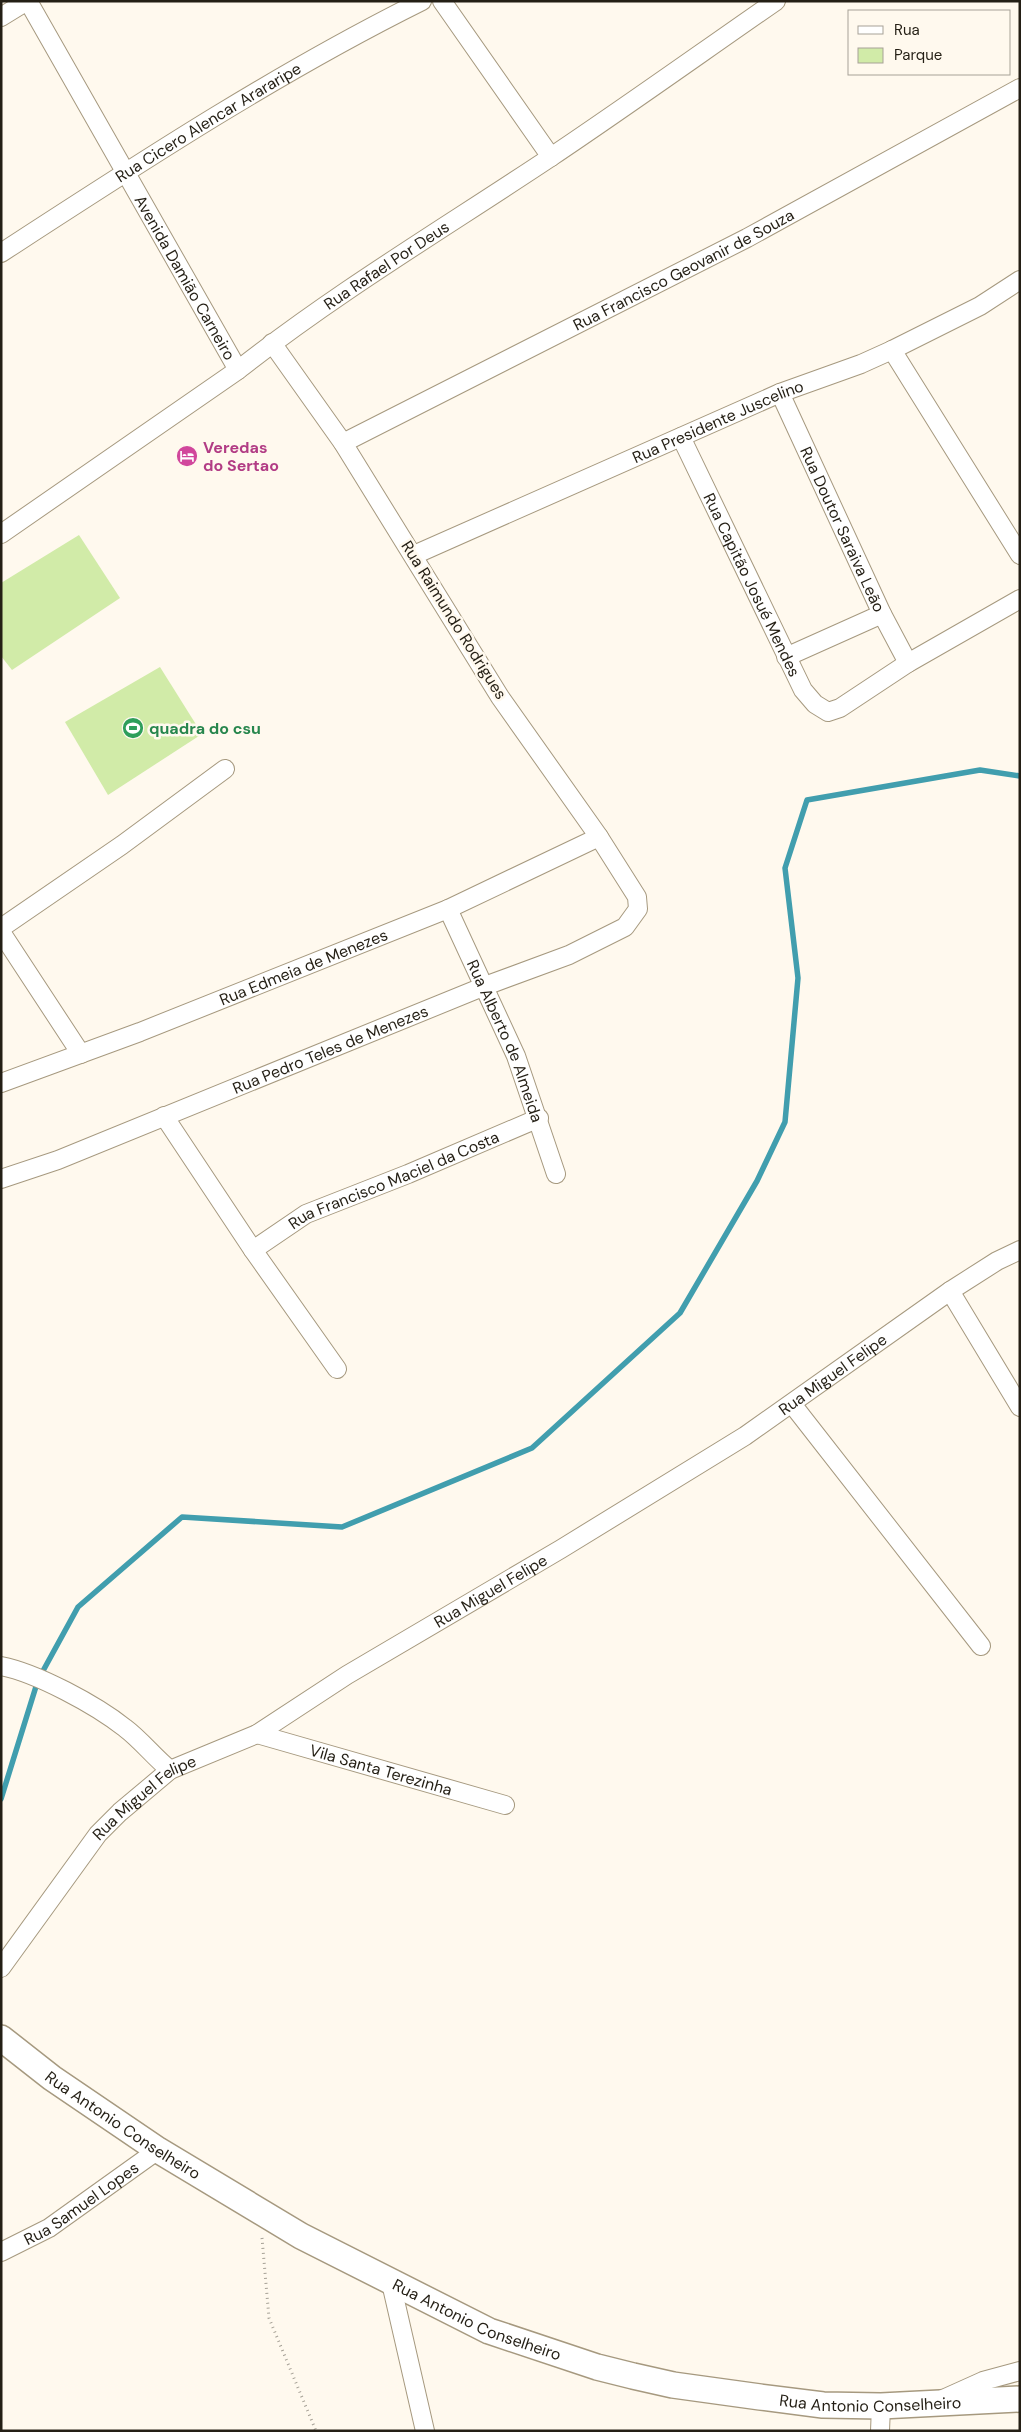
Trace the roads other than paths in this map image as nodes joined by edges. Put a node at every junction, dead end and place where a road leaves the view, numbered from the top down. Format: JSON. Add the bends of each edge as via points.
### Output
{"nodes":[{"id":1,"x":28,"y":1,"type":"edge"},
{"id":2,"x":422,"y":1,"type":"edge"},
{"id":3,"x":442,"y":1,"type":"edge"},
{"id":4,"x":776,"y":1,"type":"edge"},
{"id":5,"x":1,"y":17,"type":"edge"},
{"id":6,"x":1020,"y":88,"type":"edge"},
{"id":7,"x":551,"y":157,"type":"junction"},
{"id":8,"x":124,"y":173,"type":"junction"},
{"id":9,"x":1,"y":253,"type":"edge"},
{"id":10,"x":1019,"y":281,"type":"edge"},
{"id":11,"x":272,"y":343,"type":"junction"},
{"id":12,"x":892,"y":350,"type":"junction"},
{"id":13,"x":238,"y":370,"type":"junction"},
{"id":14,"x":780,"y":393,"type":"junction"},
{"id":15,"x":681,"y":437,"type":"junction"},
{"id":16,"x":343,"y":443,"type":"junction"},
{"id":17,"x":1,"y":534,"type":"edge"},
{"id":18,"x":414,"y":555,"type":"junction"},
{"id":19,"x":1020,"y":555,"type":"edge"},
{"id":20,"x":1020,"y":598,"type":"edge"},
{"id":21,"x":882,"y":614,"type":"junction"},
{"id":22,"x":786,"y":657,"type":"junction"},
{"id":23,"x":908,"y":663,"type":"junction"},
{"id":24,"x":225,"y":768,"type":"dead end"},
{"id":25,"x":599,"y":838,"type":"junction"},
{"id":26,"x":637,"y":897,"type":"joint"},
{"id":27,"x":448,"y":909,"type":"junction"},
{"id":28,"x":1,"y":930,"type":"edge"},
{"id":29,"x":485,"y":986,"type":"junction"},
{"id":30,"x":81,"y":1054,"type":"junction"},
{"id":31,"x":1,"y":1083,"type":"edge"},
{"id":32,"x":164,"y":1116,"type":"junction"},
{"id":33,"x":538,"y":1118,"type":"junction"},
{"id":34,"x":556,"y":1174,"type":"dead end"},
{"id":35,"x":1,"y":1178,"type":"edge"},
{"id":36,"x":253,"y":1250,"type":"junction"},
{"id":37,"x":1020,"y":1250,"type":"edge"},
{"id":38,"x":950,"y":1291,"type":"junction"},
{"id":39,"x":337,"y":1369,"type":"dead end"},
{"id":40,"x":792,"y":1404,"type":"junction"},
{"id":41,"x":1020,"y":1408,"type":"edge"},
{"id":42,"x":981,"y":1646,"type":"dead end"},
{"id":43,"x":1,"y":1666,"type":"edge"},
{"id":44,"x":257,"y":1734,"type":"junction"},
{"id":45,"x":170,"y":1770,"type":"junction"},
{"id":46,"x":505,"y":1805,"type":"dead end"},
{"id":47,"x":1,"y":1968,"type":"edge"},
{"id":48,"x":1,"y":2038,"type":"edge"},
{"id":49,"x":158,"y":2150,"type":"junction"},
{"id":50,"x":1,"y":2252,"type":"edge"},
{"id":51,"x":391,"y":2283,"type":"junction"},
{"id":52,"x":1020,"y":2371,"type":"edge"},
{"id":53,"x":1020,"y":2400,"type":"edge"},
{"id":54,"x":936,"y":2402,"type":"junction"},
{"id":55,"x":881,"y":2406,"type":"junction"},
{"id":56,"x":424,"y":2430,"type":"edge"},
{"id":57,"x":880,"y":2431,"type":"edge"}],
"edges":[{"from":1,"to":5,"type":"street"},
{"from":1,"to":8,"type":"street","name":"Avenida Damião Carneiro"},
{"from":2,"to":8,"type":"street","name":"Rua Cicero Alencar Arararipe","via":[[298,66]]},
{"from":3,"to":7,"type":"street"},
{"from":4,"to":7,"type":"street","name":"Rua Rafael Por Deus"},
{"from":6,"to":16,"type":"street","name":"Rua Francisco Geovanir de Souza","via":[[747,238]]},
{"from":7,"to":11,"type":"street","name":"Rua Rafael Por Deus"},
{"from":8,"to":9,"type":"street","name":"Rua Cicero Alencar Arararipe"},
{"from":8,"to":13,"type":"street","name":"Avenida Damião Carneiro"},
{"from":10,"to":12,"type":"street","name":"Rua Presidente Juscelino","via":[[980,306]]},
{"from":11,"to":13,"type":"street","name":"Rua Rafael Por Deus"},
{"from":11,"to":16,"type":"street","name":"Rua Raimundo Rodrigues"},
{"from":12,"to":14,"type":"street","name":"Rua Presidente Juscelino"},
{"from":12,"to":19,"type":"street"},
{"from":13,"to":17,"type":"street","name":"Rua Rafael Por Deus"},
{"from":14,"to":15,"type":"street","name":"Rua Presidente Juscelino"},
{"from":14,"to":21,"type":"street","name":"Rua Doutor Saraiva Leão"},
{"from":15,"to":18,"type":"street","name":"Rua Presidente Juscelino"},
{"from":15,"to":22,"type":"street","name":"Rua Capitão Josué Mendes"},
{"from":16,"to":18,"type":"street","name":"Rua Raimundo Rodrigues"},
{"from":18,"to":25,"type":"street","name":"Rua Raimundo Rodrigues","via":[[500,697]]},
{"from":20,"to":23,"type":"street"},
{"from":21,"to":22,"type":"street"},
{"from":21,"to":23,"type":"street","name":"Rua Doutor Saraiva Leão"},
{"from":22,"to":23,"type":"street","name":"Rua Capitão Josué Mendes","via":[[803,690],[815,704],[828,712],[840,708]]},
{"from":24,"to":28,"type":"street"},
{"from":25,"to":26,"type":"street","name":"Rua Raimundo Rodrigues"},
{"from":25,"to":27,"type":"street","name":"Rua Edmeia de Menezes"},
{"from":26,"to":29,"type":"street","name":"Rua Pedro Teles de Menezes","via":[[636,914],[625,927],[569,955]]},
{"from":27,"to":29,"type":"street","name":"Rua Alberto de Almeida"},
{"from":27,"to":30,"type":"street","name":"Rua Edmeia de Menezes"},
{"from":28,"to":30,"type":"street"},
{"from":29,"to":32,"type":"street","name":"Rua Pedro Teles de Menezes"},
{"from":29,"to":33,"type":"street","name":"Rua Alberto de Almeida","via":[[516,1056]]},
{"from":30,"to":31,"type":"street","name":"Rua Edmeia de Menezes"},
{"from":32,"to":35,"type":"street","name":"Rua Pedro Teles de Menezes","via":[[58,1160]]},
{"from":32,"to":36,"type":"street"},
{"from":33,"to":34,"type":"street","name":"Rua Alberto de Almeida"},
{"from":33,"to":36,"type":"street","name":"Rua Francisco Maciel da Costa","via":[[306,1214]]},
{"from":36,"to":39,"type":"street"},
{"from":37,"to":38,"type":"street","name":"Rua Miguel Felipe"},
{"from":38,"to":40,"type":"street","name":"Rua Miguel Felipe"},
{"from":38,"to":41,"type":"street"},
{"from":40,"to":42,"type":"street"},
{"from":40,"to":44,"type":"street","name":"Rua Miguel Felipe","via":[[561,1550],[347,1674]]},
{"from":43,"to":45,"type":"street","via":[[15,1668],[44,1681],[107,1714]]},
{"from":44,"to":45,"type":"street","name":"Rua Miguel Felipe"},
{"from":44,"to":46,"type":"street","name":"Vila Santa Terezinha"},
{"from":45,"to":47,"type":"street","name":"Rua Miguel Felipe","via":[[98,1834]]},
{"from":48,"to":49,"type":"street","name":"Rua Antonio Conselheiro","via":[[52,2078]]},
{"from":49,"to":50,"type":"street","name":"Rua Samuel Lopes","via":[[49,2228]]},
{"from":49,"to":51,"type":"street","name":"Rua Antonio Conselheiro","via":[[301,2236]]},
{"from":51,"to":55,"type":"street","name":"Rua Antonio Conselheiro","via":[[488,2331],[633,2376],[769,2398]]},
{"from":51,"to":56,"type":"street"},
{"from":52,"to":54,"type":"street","via":[[983,2381]]},
{"from":53,"to":54,"type":"street","name":"Rua Antonio Conselheiro"},
{"from":54,"to":55,"type":"street","name":"Rua Antonio Conselheiro"},
{"from":55,"to":57,"type":"street"}]}
